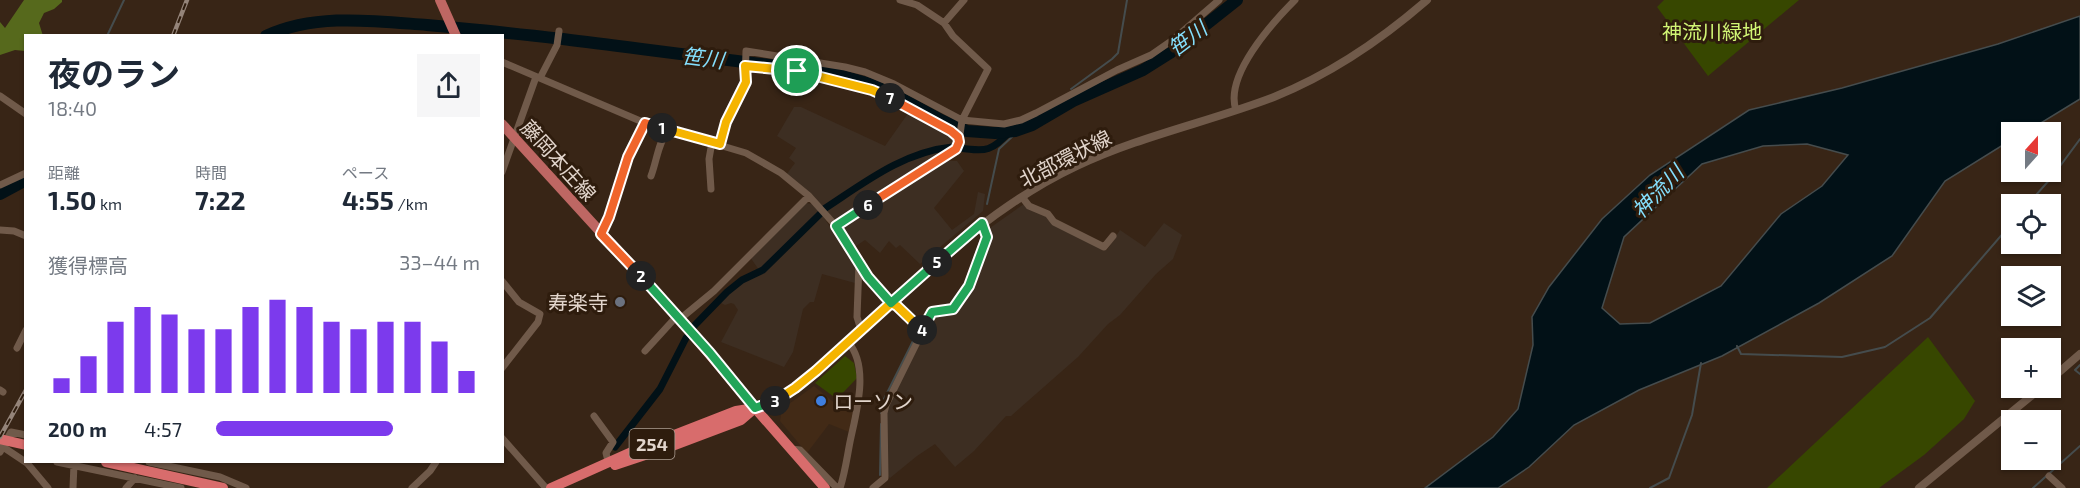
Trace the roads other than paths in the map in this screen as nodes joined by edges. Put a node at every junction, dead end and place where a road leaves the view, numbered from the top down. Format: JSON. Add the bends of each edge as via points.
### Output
{"nodes":[{"id":1,"x":440,"y":0,"type":"edge"},
{"id":2,"x":900,"y":0,"type":"edge"},
{"id":3,"x":964,"y":0,"type":"edge"},
{"id":4,"x":1219,"y":0,"type":"edge"},
{"id":5,"x":1295,"y":0,"type":"edge"},
{"id":6,"x":1427,"y":0,"type":"edge"},
{"id":7,"x":944,"y":23,"type":"junction"},
{"id":8,"x":559,"y":31,"type":"dead end"},
{"id":9,"x":456,"y":34,"type":"edge"},
{"id":10,"x":504,"y":63,"type":"edge"},
{"id":11,"x":745,"y":66,"type":"junction"},
{"id":12,"x":538,"y":78,"type":"junction"},
{"id":13,"x":0,"y":96,"type":"edge"},
{"id":14,"x":1236,"y":110,"type":"junction"},
{"id":15,"x":24,"y":113,"type":"edge"},
{"id":16,"x":962,"y":120,"type":"junction"},
{"id":17,"x":645,"y":123,"type":"junction"},
{"id":18,"x":504,"y":127,"type":"edge"},
{"id":19,"x":668,"y":130,"type":"junction"},
{"id":20,"x":959,"y":135,"type":"junction"},
{"id":21,"x":513,"y":138,"type":"junction"},
{"id":22,"x":712,"y":142,"type":"junction"},
{"id":23,"x":720,"y":144,"type":"junction"},
{"id":24,"x":504,"y":166,"type":"edge"},
{"id":25,"x":24,"y":174,"type":"edge"},
{"id":26,"x":651,"y":176,"type":"dead end"},
{"id":27,"x":0,"y":185,"type":"edge"},
{"id":28,"x":711,"y":189,"type":"dead end"},
{"id":29,"x":809,"y":196,"type":"junction"},
{"id":30,"x":1022,"y":197,"type":"junction"},
{"id":31,"x":982,"y":223,"type":"junction"},
{"id":32,"x":836,"y":226,"type":"junction"},
{"id":33,"x":0,"y":230,"type":"edge"},
{"id":34,"x":601,"y":234,"type":"junction"},
{"id":35,"x":24,"y":235,"type":"edge"},
{"id":36,"x":1113,"y":236,"type":"dead end"},
{"id":37,"x":859,"y":263,"type":"junction"},
{"id":38,"x":504,"y":283,"type":"edge"},
{"id":39,"x":891,"y":303,"type":"junction"},
{"id":40,"x":679,"y":318,"type":"junction"},
{"id":41,"x":861,"y":330,"type":"junction"},
{"id":42,"x":922,"y":331,"type":"junction"},
{"id":43,"x":24,"y":334,"type":"edge"},
{"id":44,"x":848,"y":342,"type":"junction"},
{"id":45,"x":17,"y":348,"type":"dead end"},
{"id":46,"x":645,"y":351,"type":"dead end"},
{"id":47,"x":2080,"y":354,"type":"edge"},
{"id":48,"x":504,"y":365,"type":"edge"},
{"id":49,"x":2061,"y":370,"type":"edge"},
{"id":50,"x":2029,"y":398,"type":"edge"},
{"id":51,"x":755,"y":408,"type":"junction"},
{"id":52,"x":594,"y":416,"type":"dead end"},
{"id":53,"x":24,"y":435,"type":"edge"},
{"id":54,"x":504,"y":440,"type":"edge"},
{"id":55,"x":24,"y":445,"type":"edge"},
{"id":56,"x":1,"y":446,"type":"edge"},
{"id":57,"x":789,"y":448,"type":"junction"},
{"id":58,"x":24,"y":460,"type":"edge"},
{"id":59,"x":608,"y":462,"type":"junction"},
{"id":60,"x":29,"y":463,"type":"edge"},
{"id":61,"x":112,"y":463,"type":"edge"},
{"id":62,"x":435,"y":463,"type":"edge"},
{"id":63,"x":74,"y":464,"type":"edge"},
{"id":64,"x":173,"y":464,"type":"edge"},
{"id":65,"x":2049,"y":476,"type":"dead end"},
{"id":66,"x":135,"y":478,"type":"junction"},
{"id":67,"x":2059,"y":487,"type":"edge"},
{"id":68,"x":48,"y":488,"type":"edge"},
{"id":69,"x":73,"y":488,"type":"edge"},
{"id":70,"x":126,"y":488,"type":"edge"},
{"id":71,"x":181,"y":488,"type":"edge"},
{"id":72,"x":223,"y":488,"type":"edge"},
{"id":73,"x":246,"y":488,"type":"edge"},
{"id":74,"x":412,"y":488,"type":"edge"},
{"id":75,"x":546,"y":488,"type":"edge"},
{"id":76,"x":553,"y":488,"type":"edge"},
{"id":77,"x":825,"y":488,"type":"edge"},
{"id":78,"x":839,"y":488,"type":"edge"},
{"id":79,"x":873,"y":488,"type":"edge"},
{"id":80,"x":1919,"y":488,"type":"edge"}],
"edges":[{"from":1,"to":9,"type":"main road"},
{"from":2,"to":7,"type":"street","via":[[917,5]]},
{"from":3,"to":7,"type":"street"},
{"from":4,"to":16,"type":"street","via":[[1151,55],[1036,113],[1004,124]]},
{"from":5,"to":14,"type":"street","via":[[1268,28],[1243,67],[1234,92]]},
{"from":6,"to":14,"type":"street","name":"北部環状線","via":[[1335,68]]},
{"from":7,"to":16,"type":"street","via":[[988,69]]},
{"from":8,"to":12,"type":"street"},
{"from":10,"to":12,"type":"street"},
{"from":11,"to":16,"type":"street","via":[[746,51],[865,72]]},
{"from":11,"to":20,"type":"street","via":[[797,71],[872,90]]},
{"from":11,"to":23,"type":"street","via":[[746,82]]},
{"from":12,"to":17,"type":"street"},
{"from":12,"to":21,"type":"street"},
{"from":13,"to":15,"type":"street"},
{"from":14,"to":30,"type":"street","name":"北部環状線","via":[[1114,150]]},
{"from":16,"to":20,"type":"street"},
{"from":17,"to":19,"type":"street"},
{"from":17,"to":34,"type":"street","via":[[628,157]]},
{"from":18,"to":21,"type":"main road","name":"藤岡本庄線"},
{"from":19,"to":22,"type":"street"},
{"from":19,"to":26,"type":"street"},
{"from":20,"to":32,"type":"street","via":[[956,149]]},
{"from":21,"to":24,"type":"street"},
{"from":21,"to":34,"type":"main road","name":"藤岡本庄線"},
{"from":22,"to":23,"type":"street"},
{"from":22,"to":28,"type":"street"},
{"from":23,"to":29,"type":"street","via":[[762,161]]},
{"from":25,"to":27,"type":"street"},
{"from":29,"to":32,"type":"street"},
{"from":29,"to":40,"type":"street","via":[[714,291]]},
{"from":30,"to":31,"type":"street","name":"北部環状線"},
{"from":30,"to":36,"type":"street","via":[[1054,222],[1104,247]]},
{"from":31,"to":39,"type":"street","name":"北部環状線"},
{"from":31,"to":42,"type":"street","via":[[987,237],[969,286],[953,309],[932,312]]},
{"from":32,"to":37,"type":"street"},
{"from":33,"to":35,"type":"street"},
{"from":34,"to":40,"type":"main road","name":"藤岡本庄線"},
{"from":37,"to":39,"type":"street"},
{"from":37,"to":41,"type":"street","via":[[857,317]]},
{"from":38,"to":48,"type":"street","via":[[519,302],[540,314]]},
{"from":39,"to":41,"type":"street","name":"北部環状線"},
{"from":39,"to":42,"type":"street"},
{"from":40,"to":46,"type":"street"},
{"from":40,"to":51,"type":"main road","name":"藤岡本庄線"},
{"from":41,"to":44,"type":"street","name":"北部環状線"},
{"from":42,"to":79,"type":"street","via":[[886,405],[885,478]]},
{"from":43,"to":45,"type":"street"},
{"from":44,"to":51,"type":"street","name":"北部環状線","via":[[795,388]]},
{"from":44,"to":78,"type":"street","via":[[857,359],[860,394]]},
{"from":47,"to":49,"type":"street"},
{"from":50,"to":80,"type":"street"},
{"from":51,"to":57,"type":"highway"},
{"from":51,"to":59,"type":"highway","number":"254","via":[[736,411]]},
{"from":51,"to":76,"type":"highway","number":"254","via":[[724,427]]},
{"from":52,"to":59,"type":"street","via":[[613,442],[606,453]]},
{"from":53,"to":56,"type":"street","via":[[11,432]]},
{"from":54,"to":75,"type":"street"},
{"from":55,"to":56,"type":"highway"},
{"from":56,"to":58,"type":"street"},
{"from":57,"to":77,"type":"highway"},
{"from":57,"to":78,"type":"street","via":[[800,450]]},
{"from":59,"to":76,"type":"highway","number":"254"},
{"from":60,"to":68,"type":"street"},
{"from":61,"to":72,"type":"highway"},
{"from":62,"to":74,"type":"street"},
{"from":63,"to":66,"type":"street"},
{"from":63,"to":69,"type":"street"},
{"from":64,"to":73,"type":"street"},
{"from":65,"to":67,"type":"street"},
{"from":66,"to":70,"type":"street"},
{"from":66,"to":71,"type":"street"}]}
